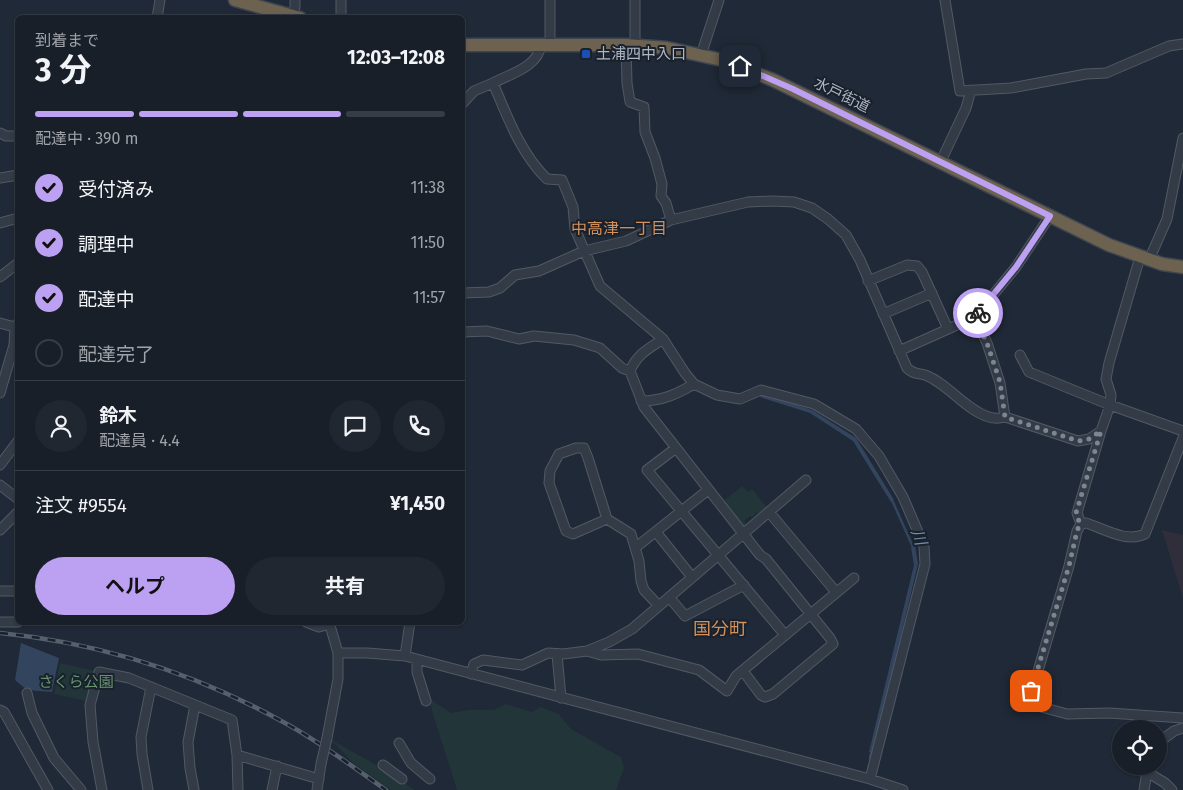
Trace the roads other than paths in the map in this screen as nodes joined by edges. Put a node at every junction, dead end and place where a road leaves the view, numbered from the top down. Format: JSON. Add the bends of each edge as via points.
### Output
{"nodes":[{"id":1,"x":160,"y":0,"type":"edge"},
{"id":2,"x":235,"y":0,"type":"edge"},
{"id":3,"x":295,"y":0,"type":"edge"},
{"id":4,"x":341,"y":0,"type":"edge"},
{"id":5,"x":550,"y":0,"type":"edge"},
{"id":6,"x":635,"y":0,"type":"edge"},
{"id":7,"x":718,"y":0,"type":"edge"},
{"id":8,"x":945,"y":0,"type":"edge"},
{"id":9,"x":158,"y":15,"type":"edge"},
{"id":10,"x":292,"y":15,"type":"edge"},
{"id":11,"x":296,"y":15,"type":"edge"},
{"id":12,"x":341,"y":15,"type":"edge"},
{"id":13,"x":1183,"y":44,"type":"edge"},
{"id":14,"x":465,"y":45,"type":"edge"},
{"id":15,"x":546,"y":45,"type":"junction"},
{"id":16,"x":631,"y":45,"type":"junction"},
{"id":17,"x":701,"y":55,"type":"junction"},
{"id":18,"x":493,"y":83,"type":"junction"},
{"id":19,"x":971,"y":90,"type":"junction"},
{"id":20,"x":465,"y":101,"type":"edge"},
{"id":21,"x":0,"y":133,"type":"edge"},
{"id":22,"x":15,"y":136,"type":"edge"},
{"id":23,"x":1183,"y":141,"type":"edge"},
{"id":24,"x":941,"y":161,"type":"junction"},
{"id":25,"x":15,"y":176,"type":"edge"},
{"id":26,"x":0,"y":178,"type":"edge"},
{"id":27,"x":1050,"y":216,"type":"junction"},
{"id":28,"x":15,"y":219,"type":"edge"},
{"id":29,"x":671,"y":220,"type":"junction"},
{"id":30,"x":0,"y":223,"type":"edge"},
{"id":31,"x":584,"y":251,"type":"junction"},
{"id":32,"x":1145,"y":259,"type":"junction"},
{"id":33,"x":15,"y":265,"type":"edge"},
{"id":34,"x":1183,"y":267,"type":"edge"},
{"id":35,"x":0,"y":277,"type":"edge"},
{"id":36,"x":868,"y":281,"type":"junction"},
{"id":37,"x":465,"y":293,"type":"edge"},
{"id":38,"x":932,"y":293,"type":"junction"},
{"id":39,"x":883,"y":314,"type":"junction"},
{"id":40,"x":975,"y":317,"type":"junction"},
{"id":41,"x":0,"y":323,"type":"edge"},
{"id":42,"x":15,"y":326,"type":"edge"},
{"id":43,"x":948,"y":329,"type":"junction"},
{"id":44,"x":465,"y":332,"type":"edge"},
{"id":45,"x":15,"y":339,"type":"edge"},
{"id":46,"x":663,"y":339,"type":"junction"},
{"id":47,"x":899,"y":351,"type":"junction"},
{"id":48,"x":1020,"y":355,"type":"dead end"},
{"id":49,"x":630,"y":371,"type":"junction"},
{"id":50,"x":694,"y":384,"type":"junction"},
{"id":51,"x":0,"y":393,"type":"edge"},
{"id":52,"x":641,"y":401,"type":"junction"},
{"id":53,"x":1110,"y":405,"type":"junction"},
{"id":54,"x":1005,"y":417,"type":"junction"},
{"id":55,"x":1101,"y":431,"type":"junction"},
{"id":56,"x":1183,"y":431,"type":"edge"},
{"id":57,"x":1183,"y":438,"type":"edge"},
{"id":58,"x":15,"y":444,"type":"edge"},
{"id":59,"x":676,"y":448,"type":"junction"},
{"id":60,"x":0,"y":466,"type":"edge"},
{"id":61,"x":806,"y":480,"type":"dead end"},
{"id":62,"x":0,"y":485,"type":"edge"},
{"id":63,"x":708,"y":490,"type":"junction"},
{"id":64,"x":15,"y":497,"type":"edge"},
{"id":65,"x":682,"y":511,"type":"junction"},
{"id":66,"x":769,"y":512,"type":"junction"},
{"id":67,"x":15,"y":515,"type":"edge"},
{"id":68,"x":607,"y":519,"type":"junction"},
{"id":69,"x":1080,"y":524,"type":"junction"},
{"id":70,"x":0,"y":530,"type":"edge"},
{"id":71,"x":656,"y":532,"type":"junction"},
{"id":72,"x":743,"y":534,"type":"junction"},
{"id":73,"x":635,"y":548,"type":"junction"},
{"id":74,"x":718,"y":555,"type":"junction"},
{"id":75,"x":692,"y":577,"type":"junction"},
{"id":76,"x":854,"y":578,"type":"dead end"},
{"id":77,"x":744,"y":585,"type":"junction"},
{"id":78,"x":0,"y":591,"type":"edge"},
{"id":79,"x":15,"y":592,"type":"edge"},
{"id":80,"x":836,"y":592,"type":"junction"},
{"id":81,"x":669,"y":597,"type":"junction"},
{"id":82,"x":658,"y":606,"type":"junction"},
{"id":83,"x":811,"y":614,"type":"junction"},
{"id":84,"x":0,"y":622,"type":"edge"},
{"id":85,"x":15,"y":622,"type":"edge"},
{"id":86,"x":331,"y":625,"type":"edge"},
{"id":87,"x":410,"y":625,"type":"edge"},
{"id":88,"x":785,"y":635,"type":"junction"},
{"id":89,"x":587,"y":651,"type":"junction"},
{"id":90,"x":338,"y":652,"type":"junction"},
{"id":91,"x":557,"y":654,"type":"junction"},
{"id":92,"x":406,"y":656,"type":"junction"},
{"id":93,"x":417,"y":660,"type":"junction"},
{"id":94,"x":742,"y":671,"type":"junction"},
{"id":95,"x":471,"y":674,"type":"junction"},
{"id":96,"x":150,"y":687,"type":"junction"},
{"id":97,"x":27,"y":693,"type":"dead end"},
{"id":98,"x":561,"y":698,"type":"junction"},
{"id":99,"x":426,"y":701,"type":"dead end"},
{"id":100,"x":195,"y":705,"type":"junction"},
{"id":101,"x":0,"y":710,"type":"edge"},
{"id":102,"x":1183,"y":718,"type":"edge"},
{"id":103,"x":1183,"y":728,"type":"edge"},
{"id":104,"x":1167,"y":736,"type":"edge"},
{"id":105,"x":399,"y":743,"type":"dead end"},
{"id":106,"x":237,"y":755,"type":"junction"},
{"id":107,"x":382,"y":765,"type":"dead end"},
{"id":108,"x":277,"y":766,"type":"junction"},
{"id":109,"x":1147,"y":775,"type":"edge"},
{"id":110,"x":1155,"y":775,"type":"edge"},
{"id":111,"x":319,"y":779,"type":"junction"},
{"id":112,"x":402,"y":779,"type":"dead end"},
{"id":113,"x":430,"y":779,"type":"dead end"},
{"id":114,"x":870,"y":780,"type":"junction"},
{"id":115,"x":48,"y":790,"type":"edge"},
{"id":116,"x":81,"y":790,"type":"edge"},
{"id":117,"x":102,"y":790,"type":"edge"},
{"id":118,"x":148,"y":790,"type":"edge"},
{"id":119,"x":194,"y":790,"type":"edge"},
{"id":120,"x":238,"y":790,"type":"edge"},
{"id":121,"x":272,"y":790,"type":"edge"},
{"id":122,"x":317,"y":790,"type":"edge"},
{"id":123,"x":903,"y":790,"type":"edge"},
{"id":124,"x":1144,"y":790,"type":"edge"},
{"id":125,"x":1172,"y":790,"type":"edge"}],
"edges":[{"from":1,"to":9,"type":"street"},
{"from":2,"to":10,"type":"highway"},
{"from":3,"to":11,"type":"street"},
{"from":4,"to":12,"type":"street"},
{"from":5,"to":15,"type":"street"},
{"from":6,"to":16,"type":"street"},
{"from":7,"to":17,"type":"street"},
{"from":8,"to":19,"type":"street","via":[[960,91]]},
{"from":13,"to":19,"type":"street","via":[[1169,46],[1106,73],[1011,88]]},
{"from":14,"to":15,"type":"highway","name":"水戸街道"},
{"from":15,"to":16,"type":"highway","name":"水戸街道"},
{"from":15,"to":18,"type":"street","via":[[532,62]]},
{"from":16,"to":17,"type":"highway","name":"水戸街道"},
{"from":16,"to":29,"type":"street","via":[[627,84],[630,102],[644,107],[645,132],[662,184],[661,196]]},
{"from":17,"to":24,"type":"highway","name":"水戸街道","via":[[773,80]]},
{"from":18,"to":20,"type":"street","via":[[474,91]]},
{"from":18,"to":31,"type":"street","via":[[510,124],[536,168],[547,179],[562,180],[573,207],[575,229]]},
{"from":19,"to":24,"type":"street"},
{"from":21,"to":22,"type":"street"},
{"from":23,"to":32,"type":"street","via":[[1168,219]]},
{"from":24,"to":27,"type":"highway","name":"水戸街道"},
{"from":25,"to":26,"type":"street"},
{"from":27,"to":32,"type":"highway","name":"水戸街道"},
{"from":27,"to":40,"type":"street","via":[[1016,267]]},
{"from":28,"to":30,"type":"street"},
{"from":29,"to":31,"type":"street","via":[[626,241]]},
{"from":29,"to":36,"type":"street","via":[[748,202],[794,202],[812,208],[846,235]]},
{"from":31,"to":37,"type":"street","via":[[539,271],[515,275],[500,288],[489,292]]},
{"from":31,"to":46,"type":"street","via":[[600,286]]},
{"from":32,"to":34,"type":"highway","name":"水戸街道"},
{"from":32,"to":53,"type":"street","via":[[1106,379],[1111,395]]},
{"from":33,"to":35,"type":"street"},
{"from":36,"to":38,"type":"street","via":[[907,265],[917,266]]},
{"from":36,"to":39,"type":"street"},
{"from":38,"to":39,"type":"street"},
{"from":38,"to":43,"type":"street"},
{"from":39,"to":47,"type":"street"},
{"from":40,"to":43,"type":"street"},
{"from":40,"to":54,"type":"street","via":[[1000,382]]},
{"from":41,"to":42,"type":"street"},
{"from":43,"to":47,"type":"street"},
{"from":44,"to":49,"type":"street","via":[[487,331],[519,339],[534,336],[574,340],[600,348]]},
{"from":45,"to":51,"type":"street"},
{"from":46,"to":49,"type":"street","via":[[634,360]]},
{"from":46,"to":50,"type":"street"},
{"from":47,"to":54,"type":"street","via":[[913,373],[925,375],[985,416]]},
{"from":48,"to":53,"type":"street","via":[[1029,372]]},
{"from":49,"to":52,"type":"street"},
{"from":50,"to":52,"type":"street","via":[[676,395]]},
{"from":50,"to":114,"type":"street","via":[[717,395],[740,399],[761,390],[814,404],[856,430],[879,456],[903,497],[924,546],[925,564]]},
{"from":52,"to":59,"type":"street"},
{"from":53,"to":55,"type":"street"},
{"from":53,"to":56,"type":"street"},
{"from":54,"to":55,"type":"street","via":[[1078,441],[1089,439]]},
{"from":55,"to":69,"type":"street","via":[[1076,513]]},
{"from":57,"to":69,"type":"street","via":[[1145,534],[1130,538],[1086,523]]},
{"from":58,"to":60,"type":"street"},
{"from":59,"to":63,"type":"street"},
{"from":59,"to":65,"type":"street","via":[[648,470]]},
{"from":61,"to":66,"type":"street"},
{"from":62,"to":64,"type":"street"},
{"from":63,"to":65,"type":"street"},
{"from":63,"to":72,"type":"street"},
{"from":65,"to":71,"type":"street"},
{"from":65,"to":74,"type":"street"},
{"from":66,"to":72,"type":"street"},
{"from":66,"to":80,"type":"street"},
{"from":67,"to":70,"type":"street"},
{"from":68,"to":68,"type":"street","via":[[573,534],[566,530],[549,483],[550,471],[559,454],[584,448]]},
{"from":68,"to":73,"type":"street","via":[[631,534]]},
{"from":69,"to":102,"type":"street","via":[[1030,698],[1034,705],[1067,714]]},
{"from":71,"to":73,"type":"street"},
{"from":71,"to":75,"type":"street"},
{"from":72,"to":74,"type":"street"},
{"from":72,"to":83,"type":"street"},
{"from":73,"to":82,"type":"street","via":[[644,590]]},
{"from":74,"to":75,"type":"street"},
{"from":74,"to":77,"type":"street"},
{"from":75,"to":81,"type":"street"},
{"from":76,"to":80,"type":"street"},
{"from":77,"to":81,"type":"street","via":[[685,616]]},
{"from":77,"to":88,"type":"street"},
{"from":78,"to":79,"type":"street"},
{"from":80,"to":83,"type":"street"},
{"from":81,"to":82,"type":"street"},
{"from":82,"to":89,"type":"street","via":[[632,629]]},
{"from":83,"to":88,"type":"street"},
{"from":83,"to":94,"type":"street","via":[[830,638],[833,644],[830,648],[766,697]]},
{"from":84,"to":85,"type":"street"},
{"from":86,"to":90,"type":"street"},
{"from":87,"to":92,"type":"street"},
{"from":88,"to":94,"type":"street"},
{"from":89,"to":91,"type":"street"},
{"from":89,"to":94,"type":"street","via":[[600,655],[638,654],[699,670],[727,691]]},
{"from":90,"to":92,"type":"street"},
{"from":90,"to":111,"type":"street","bridge":true,"via":[[336,697]]},
{"from":91,"to":95,"type":"street","via":[[548,653],[522,665],[483,660],[474,664]]},
{"from":91,"to":98,"type":"street"},
{"from":92,"to":93,"type":"street"},
{"from":93,"to":95,"type":"street"},
{"from":93,"to":99,"type":"street","via":[[417,672]]},
{"from":95,"to":98,"type":"street"},
{"from":96,"to":100,"type":"street"},
{"from":96,"to":117,"type":"street","via":[[129,678],[99,672],[90,705]]},
{"from":96,"to":118,"type":"street","via":[[141,738]]},
{"from":97,"to":116,"type":"street","via":[[32,712],[54,758]]},
{"from":98,"to":114,"type":"street"},
{"from":100,"to":106,"type":"street","via":[[232,720]]},
{"from":100,"to":119,"type":"street","via":[[188,742]]},
{"from":101,"to":115,"type":"street"},
{"from":103,"to":104,"type":"street"},
{"from":105,"to":113,"type":"street","via":[[411,763]]},
{"from":106,"to":108,"type":"street"},
{"from":106,"to":120,"type":"street"},
{"from":107,"to":112,"type":"street"},
{"from":108,"to":111,"type":"street"},
{"from":108,"to":121,"type":"street"},
{"from":109,"to":124,"type":"street"},
{"from":110,"to":125,"type":"street"},
{"from":111,"to":122,"type":"street"},
{"from":114,"to":123,"type":"street"}]}
